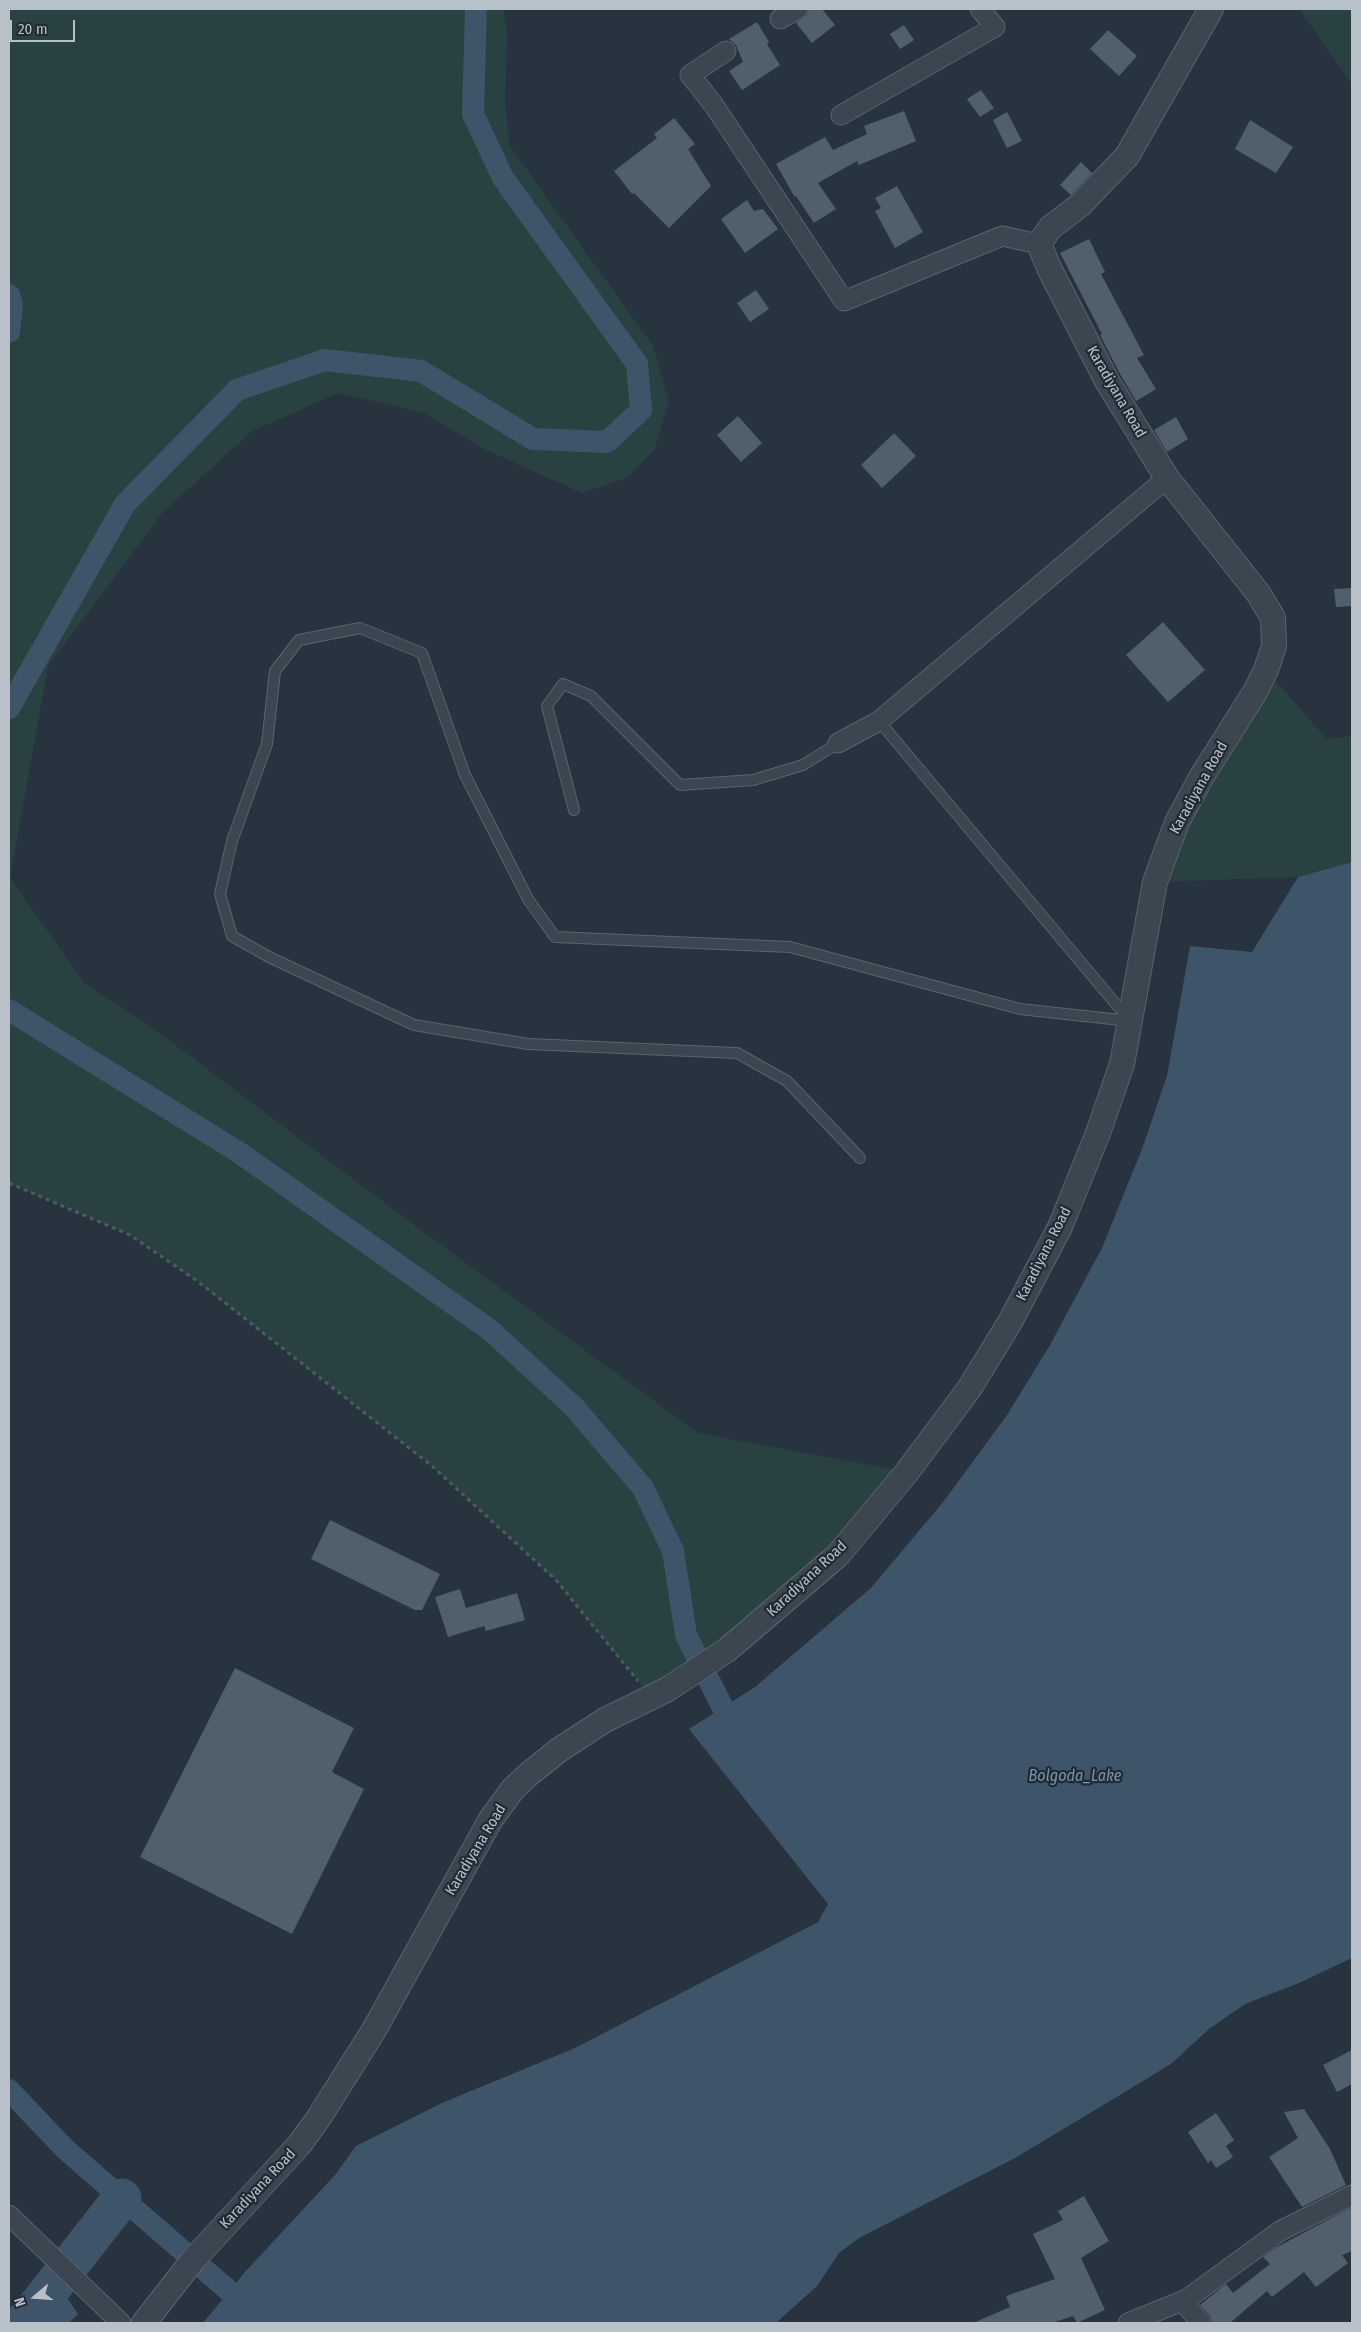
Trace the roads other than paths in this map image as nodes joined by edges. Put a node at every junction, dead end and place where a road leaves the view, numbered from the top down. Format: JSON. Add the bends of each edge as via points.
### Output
{"nodes":[{"id":1,"x":798,"y":9,"type":"edge"},
{"id":2,"x":980,"y":9,"type":"edge"},
{"id":3,"x":1211,"y":9,"type":"edge"},
{"id":4,"x":780,"y":19,"type":"dead end"},
{"id":5,"x":726,"y":51,"type":"dead end"},
{"id":6,"x":841,"y":115,"type":"dead end"},
{"id":7,"x":1039,"y":244,"type":"junction"},
{"id":8,"x":1167,"y":478,"type":"junction"},
{"id":9,"x":879,"y":721,"type":"junction"},
{"id":10,"x":838,"y":743,"type":"joint"},
{"id":11,"x":574,"y":810,"type":"dead end"},
{"id":12,"x":1130,"y":1021,"type":"junction"},
{"id":13,"x":860,"y":1158,"type":"dead end"},
{"id":14,"x":1352,"y":2195,"type":"edge"},
{"id":15,"x":9,"y":2215,"type":"edge"},
{"id":16,"x":1182,"y":2301,"type":"junction"},
{"id":17,"x":121,"y":2323,"type":"edge"},
{"id":18,"x":144,"y":2323,"type":"edge"},
{"id":19,"x":1128,"y":2323,"type":"edge"},
{"id":20,"x":1201,"y":2323,"type":"edge"}],
"edges":[{"from":1,"to":4,"type":"street"},
{"from":2,"to":6,"type":"street","via":[[995,27]]},
{"from":3,"to":7,"type":"street","via":[[1127,156],[1080,205],[1050,228]]},
{"from":5,"to":7,"type":"street","via":[[690,75],[713,104],[844,301],[1002,236]]},
{"from":7,"to":8,"type":"street","name":"Karadiyana Road","via":[[1107,381]]},
{"from":8,"to":9,"type":"street"},
{"from":8,"to":12,"type":"street","name":"Karadiyana Road","via":[[1258,594],[1273,618],[1274,646],[1255,692],[1177,822],[1156,882]]},
{"from":9,"to":10,"type":"street"},
{"from":9,"to":12,"type":"lane"},
{"from":10,"to":11,"type":"lane","via":[[803,765],[753,780],[680,786],[591,696],[564,684],[546,706]]},
{"from":12,"to":13,"type":"lane","via":[[1020,1009],[790,947],[555,937],[528,899],[465,775],[422,653],[360,628],[300,640],[275,671],[267,744],[232,842],[224,876],[220,894],[232,936],[414,1026],[528,1044],[737,1053],[787,1081]]},
{"from":12,"to":18,"type":"street","name":"Karadiyana Road","via":[[1122,1064],[1060,1228],[1010,1322],[968,1389],[907,1472],[838,1555],[727,1650],[659,1693],[605,1720],[559,1750],[513,1789],[491,1819],[374,2030],[318,2119],[193,2260]]},
{"from":14,"to":16,"type":"street","via":[[1280,2231]]},
{"from":15,"to":17,"type":"street"},
{"from":16,"to":19,"type":"street"},
{"from":16,"to":20,"type":"street"}]}
